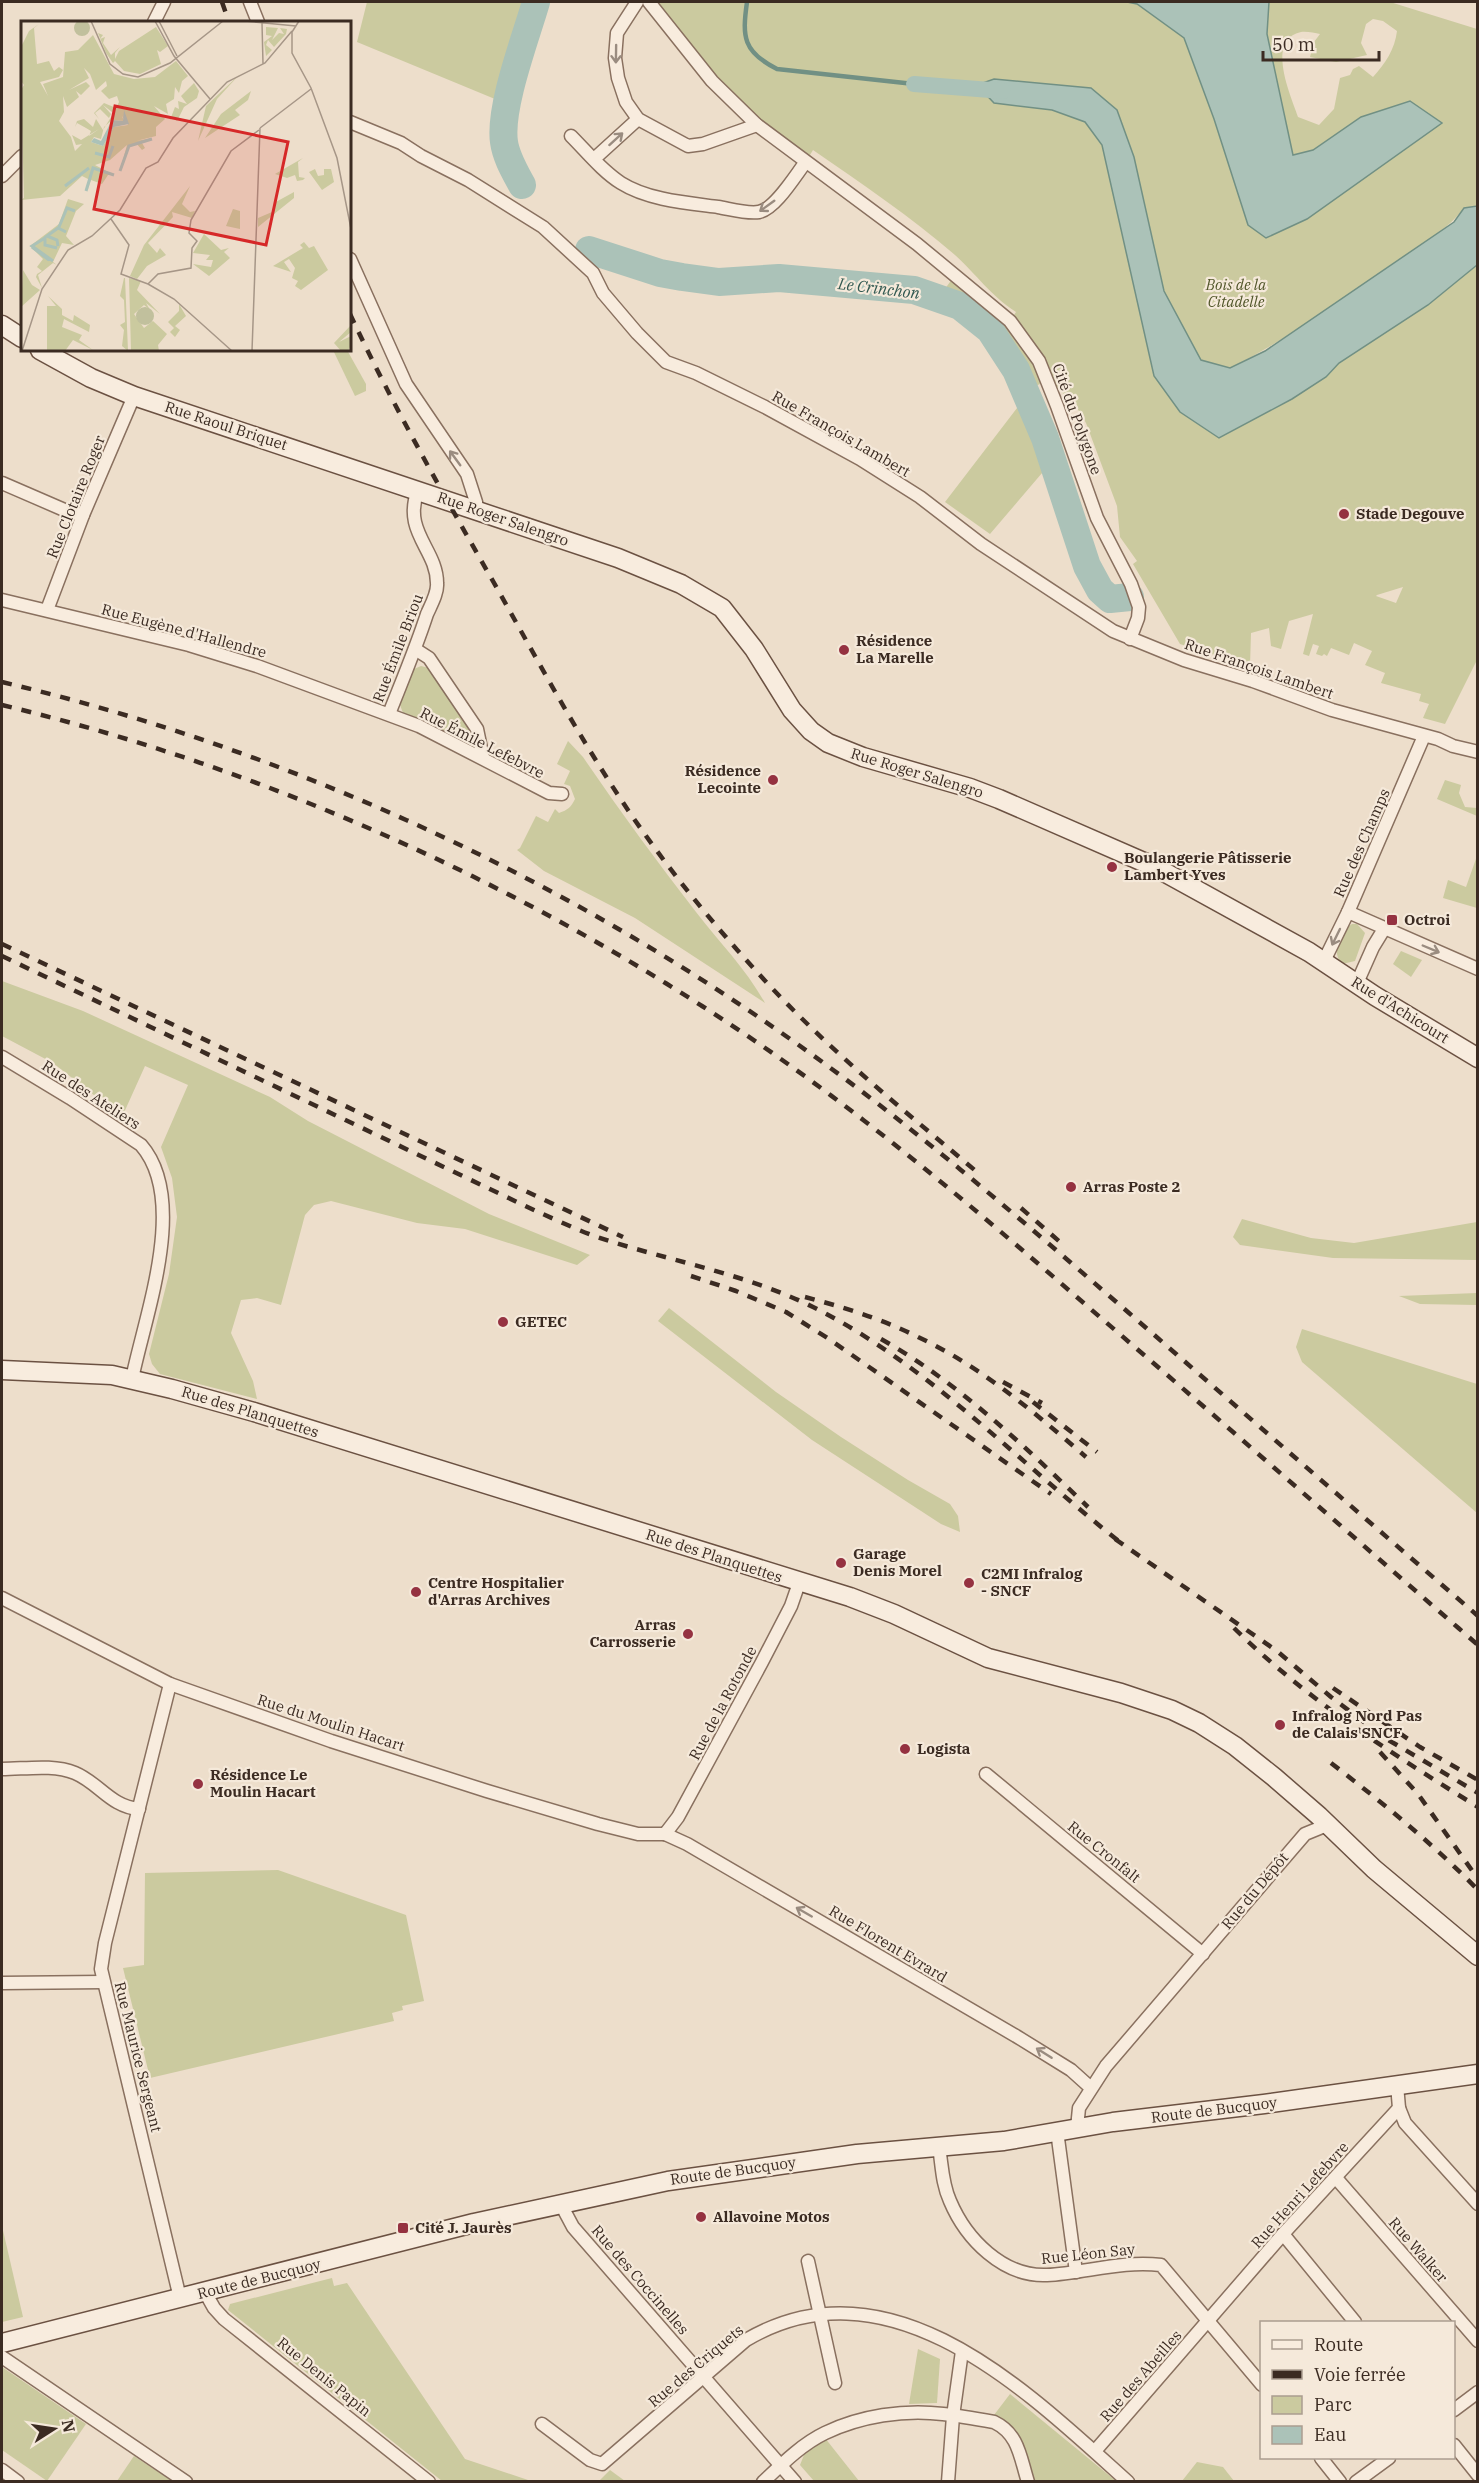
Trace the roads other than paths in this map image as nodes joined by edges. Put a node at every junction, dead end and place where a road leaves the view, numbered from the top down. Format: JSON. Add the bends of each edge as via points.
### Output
{"nodes":[{"id":1,"x":164,"y":2,"type":"edge"},
{"id":2,"x":250,"y":2,"type":"edge"},
{"id":3,"x":637,"y":2,"type":"edge"},
{"id":4,"x":649,"y":2,"type":"edge"},
{"id":5,"x":154,"y":21,"type":"edge"},
{"id":6,"x":258,"y":21,"type":"edge"},
{"id":7,"x":638,"y":119,"type":"junction"},
{"id":8,"x":351,"y":122,"type":"edge"},
{"id":9,"x":757,"y":125,"type":"junction"},
{"id":10,"x":571,"y":136,"type":"dead end"},
{"id":11,"x":21,"y":157,"type":"edge"},
{"id":12,"x":594,"y":159,"type":"junction"},
{"id":13,"x":805,"y":163,"type":"junction"},
{"id":14,"x":2,"y":176,"type":"edge"},
{"id":15,"x":351,"y":261,"type":"edge"},
{"id":16,"x":2,"y":325,"type":"edge"},
{"id":17,"x":21,"y":337,"type":"edge"},
{"id":18,"x":42,"y":351,"type":"edge"},
{"id":19,"x":135,"y":396,"type":"junction"},
{"id":20,"x":2,"y":483,"type":"edge"},
{"id":21,"x":418,"y":490,"type":"junction"},
{"id":22,"x":477,"y":511,"type":"junction"},
{"id":23,"x":83,"y":515,"type":"junction"},
{"id":24,"x":2,"y":600,"type":"edge"},
{"id":25,"x":47,"y":609,"type":"junction"},
{"id":26,"x":1130,"y":639,"type":"junction"},
{"id":27,"x":415,"y":649,"type":"junction"},
{"id":28,"x":389,"y":714,"type":"junction"},
{"id":29,"x":1424,"y":736,"type":"junction"},
{"id":30,"x":1478,"y":752,"type":"edge"},
{"id":31,"x":483,"y":758,"type":"junction"},
{"id":32,"x":562,"y":794,"type":"dead end"},
{"id":33,"x":1348,"y":912,"type":"junction"},
{"id":34,"x":1384,"y":929,"type":"junction"},
{"id":35,"x":1324,"y":961,"type":"junction"},
{"id":36,"x":1478,"y":969,"type":"edge"},
{"id":37,"x":1357,"y":983,"type":"junction"},
{"id":38,"x":2,"y":1057,"type":"edge"},
{"id":39,"x":1478,"y":1058,"type":"edge"},
{"id":40,"x":2,"y":1370,"type":"edge"},
{"id":41,"x":132,"y":1378,"type":"junction"},
{"id":42,"x":799,"y":1583,"type":"junction"},
{"id":43,"x":2,"y":1598,"type":"edge"},
{"id":44,"x":170,"y":1684,"type":"junction"},
{"id":45,"x":2,"y":1769,"type":"edge"},
{"id":46,"x":986,"y":1774,"type":"dead end"},
{"id":47,"x":139,"y":1809,"type":"junction"},
{"id":48,"x":1328,"y":1825,"type":"junction"},
{"id":49,"x":665,"y":1834,"type":"junction"},
{"id":50,"x":1203,"y":1954,"type":"junction"},
{"id":51,"x":1478,"y":1956,"type":"edge"},
{"id":52,"x":103,"y":1982,"type":"junction"},
{"id":53,"x":2,"y":1983,"type":"edge"},
{"id":54,"x":1478,"y":2074,"type":"edge"},
{"id":55,"x":1397,"y":2085,"type":"junction"},
{"id":56,"x":1091,"y":2088,"type":"junction"},
{"id":57,"x":1399,"y":2108,"type":"junction"},
{"id":58,"x":1077,"y":2128,"type":"junction"},
{"id":59,"x":1057,"y":2131,"type":"junction"},
{"id":60,"x":939,"y":2147,"type":"junction"},
{"id":61,"x":1336,"y":2178,"type":"junction"},
{"id":62,"x":564,"y":2203,"type":"junction"},
{"id":63,"x":1478,"y":2204,"type":"edge"},
{"id":64,"x":1283,"y":2234,"type":"junction"},
{"id":65,"x":808,"y":2261,"type":"dead end"},
{"id":66,"x":1076,"y":2272,"type":"junction"},
{"id":67,"x":205,"y":2292,"type":"junction"},
{"id":68,"x":180,"y":2298,"type":"junction"},
{"id":69,"x":818,"y":2316,"type":"junction"},
{"id":70,"x":1209,"y":2320,"type":"junction"},
{"id":71,"x":1354,"y":2321,"type":"edge"},
{"id":72,"x":1478,"y":2341,"type":"edge"},
{"id":73,"x":2,"y":2343,"type":"edge"},
{"id":74,"x":962,"y":2350,"type":"junction"},
{"id":75,"x":2,"y":2357,"type":"edge"},
{"id":76,"x":704,"y":2376,"type":"junction"},
{"id":77,"x":835,"y":2383,"type":"dead end"},
{"id":78,"x":1260,"y":2383,"type":"edge"},
{"id":79,"x":1478,"y":2392,"type":"edge"},
{"id":80,"x":1455,"y":2409,"type":"edge"},
{"id":81,"x":953,"y":2415,"type":"junction"},
{"id":82,"x":542,"y":2424,"type":"dead end"},
{"id":83,"x":1455,"y":2446,"type":"edge"},
{"id":84,"x":1095,"y":2451,"type":"junction"},
{"id":85,"x":1322,"y":2459,"type":"edge"},
{"id":86,"x":1386,"y":2459,"type":"edge"},
{"id":87,"x":781,"y":2465,"type":"junction"},
{"id":88,"x":2,"y":2470,"type":"edge"},
{"id":89,"x":1478,"y":2475,"type":"edge"},
{"id":90,"x":18,"y":2481,"type":"edge"},
{"id":91,"x":186,"y":2481,"type":"edge"},
{"id":92,"x":429,"y":2481,"type":"edge"},
{"id":93,"x":763,"y":2481,"type":"edge"},
{"id":94,"x":795,"y":2481,"type":"edge"},
{"id":95,"x":948,"y":2481,"type":"edge"},
{"id":96,"x":1028,"y":2481,"type":"edge"},
{"id":97,"x":1128,"y":2481,"type":"edge"},
{"id":98,"x":1340,"y":2481,"type":"edge"},
{"id":99,"x":1356,"y":2481,"type":"edge"}],
"edges":[{"from":1,"to":5,"type":"street"},
{"from":2,"to":6,"type":"street"},
{"from":3,"to":7,"type":"street","one_way":true,"via":[[617,33],[615,58],[626,102]]},
{"from":4,"to":9,"type":"street","name":"Cité du Polygone","via":[[712,81]]},
{"from":7,"to":9,"type":"street","via":[[688,146]]},
{"from":12,"to":7,"type":"street","one_way":true},
{"from":8,"to":26,"type":"street","name":"Rue François Lambert","via":[[401,143],[543,227],[593,273],[603,293],[666,362],[765,406],[860,459],[920,497],[981,544]]},
{"from":9,"to":13,"type":"street","name":"Cité du Polygone"},
{"from":10,"to":12,"type":"street"},
{"from":11,"to":14,"type":"street"},
{"from":13,"to":12,"type":"street","one_way":true,"via":[[769,207],[758,212],[646,194],[622,184]]},
{"from":13,"to":26,"type":"street","name":"Cité du Polygone","via":[[980,295],[1010,321],[1039,361],[1097,518],[1139,607]]},
{"from":22,"to":15,"type":"street","one_way":true,"via":[[467,474],[406,384]]},
{"from":16,"to":17,"type":"street"},
{"from":18,"to":19,"type":"street","name":"Rue Raoul Briquet"},
{"from":19,"to":21,"type":"street","name":"Rue Raoul Briquet"},
{"from":19,"to":23,"type":"street","name":"Rue Clotaire Roger"},
{"from":20,"to":23,"type":"street"},
{"from":21,"to":22,"type":"street","name":"Rue Roger Salengro"},
{"from":21,"to":27,"type":"street","name":"Rue Émile Briou","via":[[414,521],[438,584]]},
{"from":22,"to":35,"type":"street","name":"Rue Roger Salengro","via":[[618,558],[681,584],[722,608],[754,649],[792,710],[812,731],[838,748],[970,788],[1035,813],[1155,867]]},
{"from":23,"to":25,"type":"street","name":"Rue Clotaire Roger"},
{"from":24,"to":25,"type":"street","name":"Rue Eugène d'Hallendre"},
{"from":25,"to":28,"type":"street","name":"Rue Eugène d'Hallendre","via":[[189,645]]},
{"from":26,"to":29,"type":"street","name":"Rue François Lambert","via":[[1332,710]]},
{"from":27,"to":28,"type":"street","name":"Rue Émile Briou"},
{"from":27,"to":31,"type":"street","via":[[429,658],[477,729]]},
{"from":28,"to":31,"type":"street","name":"Rue Émile Lefebvre"},
{"from":29,"to":30,"type":"street","name":"Rue François Lambert"},
{"from":29,"to":33,"type":"street","name":"Rue des Champs"},
{"from":31,"to":32,"type":"street","name":"Rue Émile Lefebvre","via":[[549,793]]},
{"from":33,"to":34,"type":"street"},
{"from":33,"to":35,"type":"street","name":"Rue des Champs","one_way":true},
{"from":34,"to":36,"type":"street","one_way":true},
{"from":34,"to":37,"type":"street"},
{"from":35,"to":37,"type":"street","name":"Rue d'Achicourt"},
{"from":37,"to":39,"type":"street","name":"Rue d'Achicourt"},
{"from":38,"to":41,"type":"street","name":"Rue des Ateliers","via":[[141,1145],[158,1174],[163,1200],[162,1235]]},
{"from":40,"to":41,"type":"street","name":"Rue des Planquettes"},
{"from":41,"to":42,"type":"street","name":"Rue des Planquettes","via":[[254,1412]]},
{"from":42,"to":48,"type":"street","name":"Rue des Planquettes","via":[[894,1614],[988,1658],[1172,1710],[1235,1746]]},
{"from":42,"to":49,"type":"street","name":"Rue de la Rotonde","via":[[762,1662]]},
{"from":43,"to":44,"type":"street","name":"Rue du Moulin Hacart"},
{"from":44,"to":47,"type":"street","name":"Rue Maurice Sergeant"},
{"from":44,"to":49,"type":"street","name":"Rue du Moulin Hacart","via":[[487,1791],[638,1834]]},
{"from":45,"to":47,"type":"street","via":[[61,1768],[78,1774],[114,1802]]},
{"from":46,"to":50,"type":"street","name":"Rue Cronfalt"},
{"from":47,"to":52,"type":"street","name":"Rue Maurice Sergeant","via":[[105,1943]]},
{"from":48,"to":50,"type":"street","name":"Rue du Dépôt","via":[[1305,1834]]},
{"from":48,"to":51,"type":"street"},
{"from":56,"to":49,"type":"street","name":"Rue Florent Evrard","one_way":true,"via":[[1071,2070],[1016,2036]]},
{"from":50,"to":56,"type":"street","name":"Rue du Dépôt"},
{"from":52,"to":53,"type":"street"},
{"from":52,"to":68,"type":"street","name":"Rue Maurice Sergeant"},
{"from":54,"to":55,"type":"street","name":"Route de Bucquoy"},
{"from":55,"to":57,"type":"street"},
{"from":55,"to":58,"type":"street","name":"Route de Bucquoy"},
{"from":56,"to":58,"type":"street","name":"Rue du Dépôt","via":[[1079,2108]]},
{"from":57,"to":61,"type":"street","name":"Rue Henri Lefebvre"},
{"from":57,"to":63,"type":"street","via":[[1405,2122]]},
{"from":58,"to":59,"type":"street","name":"Route de Bucquoy"},
{"from":59,"to":60,"type":"street","name":"Route de Bucquoy"},
{"from":59,"to":66,"type":"street"},
{"from":60,"to":62,"type":"street","name":"Route de Bucquoy","via":[[857,2154],[668,2181]]},
{"from":60,"to":66,"type":"street","name":"Rue Léon Say","via":[[950,2201],[974,2239],[991,2256],[1025,2274]]},
{"from":61,"to":64,"type":"street","name":"Rue Henri Lefebvre"},
{"from":61,"to":72,"type":"street","name":"Rue Walker"},
{"from":62,"to":67,"type":"street","name":"Route de Bucquoy"},
{"from":62,"to":76,"type":"street","name":"Rue des Coccinelles","via":[[573,2227]]},
{"from":64,"to":70,"type":"street","name":"Rue Henri Lefebvre"},
{"from":64,"to":71,"type":"street"},
{"from":65,"to":69,"type":"street"},
{"from":66,"to":70,"type":"street","name":"Rue Léon Say","via":[[1143,2263],[1161,2265]]},
{"from":67,"to":68,"type":"street","name":"Route de Bucquoy"},
{"from":67,"to":92,"type":"street","name":"Rue Denis Papin","via":[[224,2319]]},
{"from":68,"to":73,"type":"street","name":"Route de Bucquoy"},
{"from":69,"to":74,"type":"street","name":"Rue des Criquets","via":[[855,2314],[891,2321],[944,2339]]},
{"from":69,"to":76,"type":"street","name":"Rue des Criquets","via":[[766,2328]]},
{"from":69,"to":77,"type":"street"},
{"from":70,"to":78,"type":"street","name":"Rue Léon Say"},
{"from":70,"to":84,"type":"street","name":"Rue des Abeilles"},
{"from":74,"to":81,"type":"street"},
{"from":74,"to":84,"type":"street","name":"Rue des Criquets","via":[[1018,2386]]},
{"from":75,"to":91,"type":"street"},
{"from":76,"to":82,"type":"street","name":"Rue des Criquets","via":[[602,2464],[590,2460]]},
{"from":76,"to":87,"type":"street","name":"Rue des Coccinelles"},
{"from":79,"to":80,"type":"street"},
{"from":81,"to":87,"type":"street","via":[[888,2415],[843,2426],[823,2434]]},
{"from":81,"to":95,"type":"street"},
{"from":81,"to":96,"type":"street","via":[[994,2422],[1011,2433]]},
{"from":83,"to":89,"type":"street"},
{"from":84,"to":97,"type":"street","name":"Rue des Criquets"},
{"from":85,"to":98,"type":"street"},
{"from":86,"to":99,"type":"street"},
{"from":87,"to":93,"type":"street"},
{"from":87,"to":94,"type":"street","name":"Rue des Coccinelles"},
{"from":88,"to":90,"type":"street"}]}
